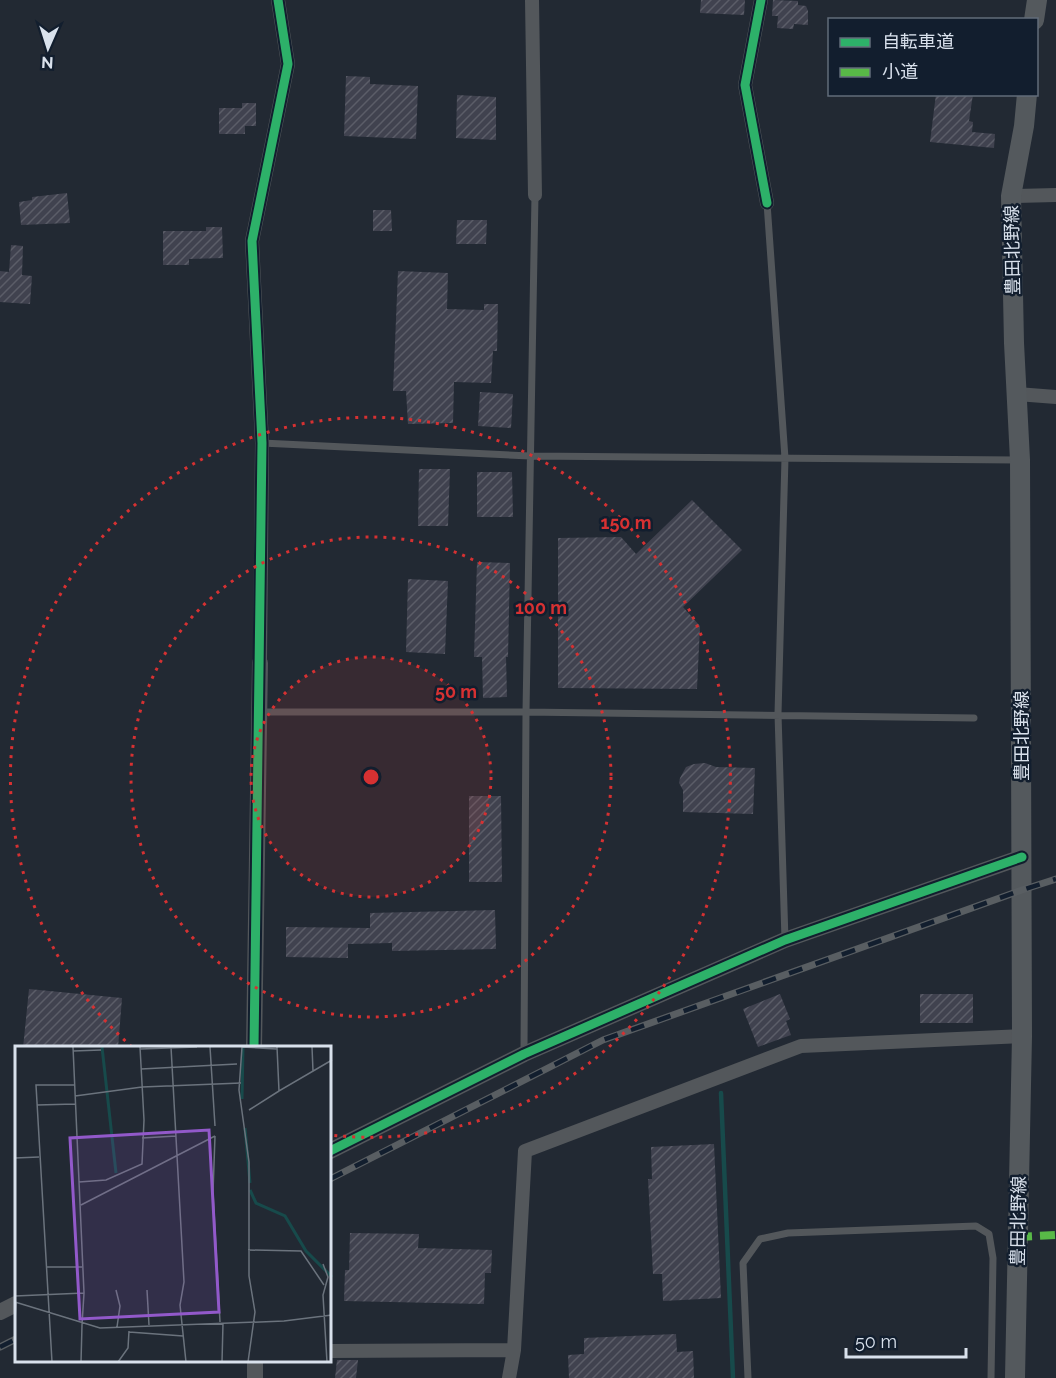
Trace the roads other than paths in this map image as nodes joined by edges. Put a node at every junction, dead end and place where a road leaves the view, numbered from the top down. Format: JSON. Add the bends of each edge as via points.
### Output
{"nodes":[{"id":1,"x":278,"y":0,"type":"edge"},
{"id":2,"x":532,"y":0,"type":"edge"},
{"id":3,"x":761,"y":0,"type":"edge"},
{"id":4,"x":1037,"y":0,"type":"edge"},
{"id":5,"x":1034,"y":18,"type":"edge"},
{"id":6,"x":1027,"y":96,"type":"edge"},
{"id":7,"x":535,"y":195,"type":"joint"},
{"id":8,"x":1056,"y":195,"type":"edge"},
{"id":9,"x":1011,"y":196,"type":"junction"},
{"id":10,"x":767,"y":203,"type":"joint"},
{"id":11,"x":1017,"y":394,"type":"junction"},
{"id":12,"x":1056,"y":397,"type":"edge"},
{"id":13,"x":262,"y":443,"type":"junction"},
{"id":14,"x":530,"y":456,"type":"junction"},
{"id":15,"x":785,"y":458,"type":"junction"},
{"id":16,"x":1020,"y":460,"type":"junction"},
{"id":17,"x":260,"y":663,"type":"joint"},
{"id":18,"x":258,"y":712,"type":"junction"},
{"id":19,"x":526,"y":712,"type":"junction"},
{"id":20,"x":778,"y":714,"type":"junction"},
{"id":21,"x":974,"y":718,"type":"dead end"},
{"id":22,"x":1022,"y":857,"type":"junction"},
{"id":23,"x":785,"y":940,"type":"junction"},
{"id":24,"x":1022,"y":1036,"type":"junction"},
{"id":25,"x":254,"y":1046,"type":"edge"},
{"id":26,"x":524,"y":1054,"type":"junction"},
{"id":27,"x":332,"y":1150,"type":"edge"},
{"id":28,"x":15,"y":1304,"type":"edge"},
{"id":29,"x":0,"y":1312,"type":"edge"},
{"id":30,"x":514,"y":1350,"type":"junction"},
{"id":31,"x":332,"y":1351,"type":"edge"},
{"id":32,"x":509,"y":1378,"type":"edge"},
{"id":33,"x":748,"y":1378,"type":"edge"},
{"id":34,"x":991,"y":1378,"type":"edge"},
{"id":35,"x":1015,"y":1378,"type":"edge"}],
"edges":[{"from":1,"to":13,"type":"street","via":[[288,64],[252,241]]},
{"from":2,"to":7,"type":"street"},
{"from":3,"to":10,"type":"street","via":[[745,85]]},
{"from":4,"to":5,"type":"main road"},
{"from":6,"to":9,"type":"main road","name":"豊田北野線"},
{"from":7,"to":14,"type":"lane"},
{"from":8,"to":9,"type":"street"},
{"from":9,"to":11,"type":"main road","name":"豊田北野線"},
{"from":10,"to":15,"type":"lane"},
{"from":11,"to":12,"type":"street"},
{"from":11,"to":16,"type":"main road","name":"豊田北野線"},
{"from":13,"to":14,"type":"lane"},
{"from":13,"to":17,"type":"street"},
{"from":14,"to":15,"type":"lane"},
{"from":14,"to":19,"type":"lane"},
{"from":15,"to":16,"type":"lane"},
{"from":15,"to":20,"type":"lane"},
{"from":16,"to":22,"type":"main road","name":"豊田北野線"},
{"from":17,"to":18,"type":"street"},
{"from":18,"to":19,"type":"lane"},
{"from":18,"to":25,"type":"street"},
{"from":19,"to":20,"type":"lane"},
{"from":19,"to":26,"type":"lane"},
{"from":20,"to":21,"type":"lane"},
{"from":20,"to":23,"type":"lane"},
{"from":22,"to":23,"type":"street"},
{"from":22,"to":24,"type":"main road","name":"豊田北野線"},
{"from":23,"to":26,"type":"street"},
{"from":24,"to":30,"type":"street","via":[[801,1046],[525,1151]]},
{"from":24,"to":35,"type":"main road","name":"豊田北野線"},
{"from":26,"to":27,"type":"street"},
{"from":28,"to":29,"type":"street"},
{"from":30,"to":31,"type":"street"},
{"from":30,"to":32,"type":"street"},
{"from":33,"to":34,"type":"lane","via":[[743,1263],[760,1239],[788,1233],[976,1226],[989,1234],[993,1258]]}]}
